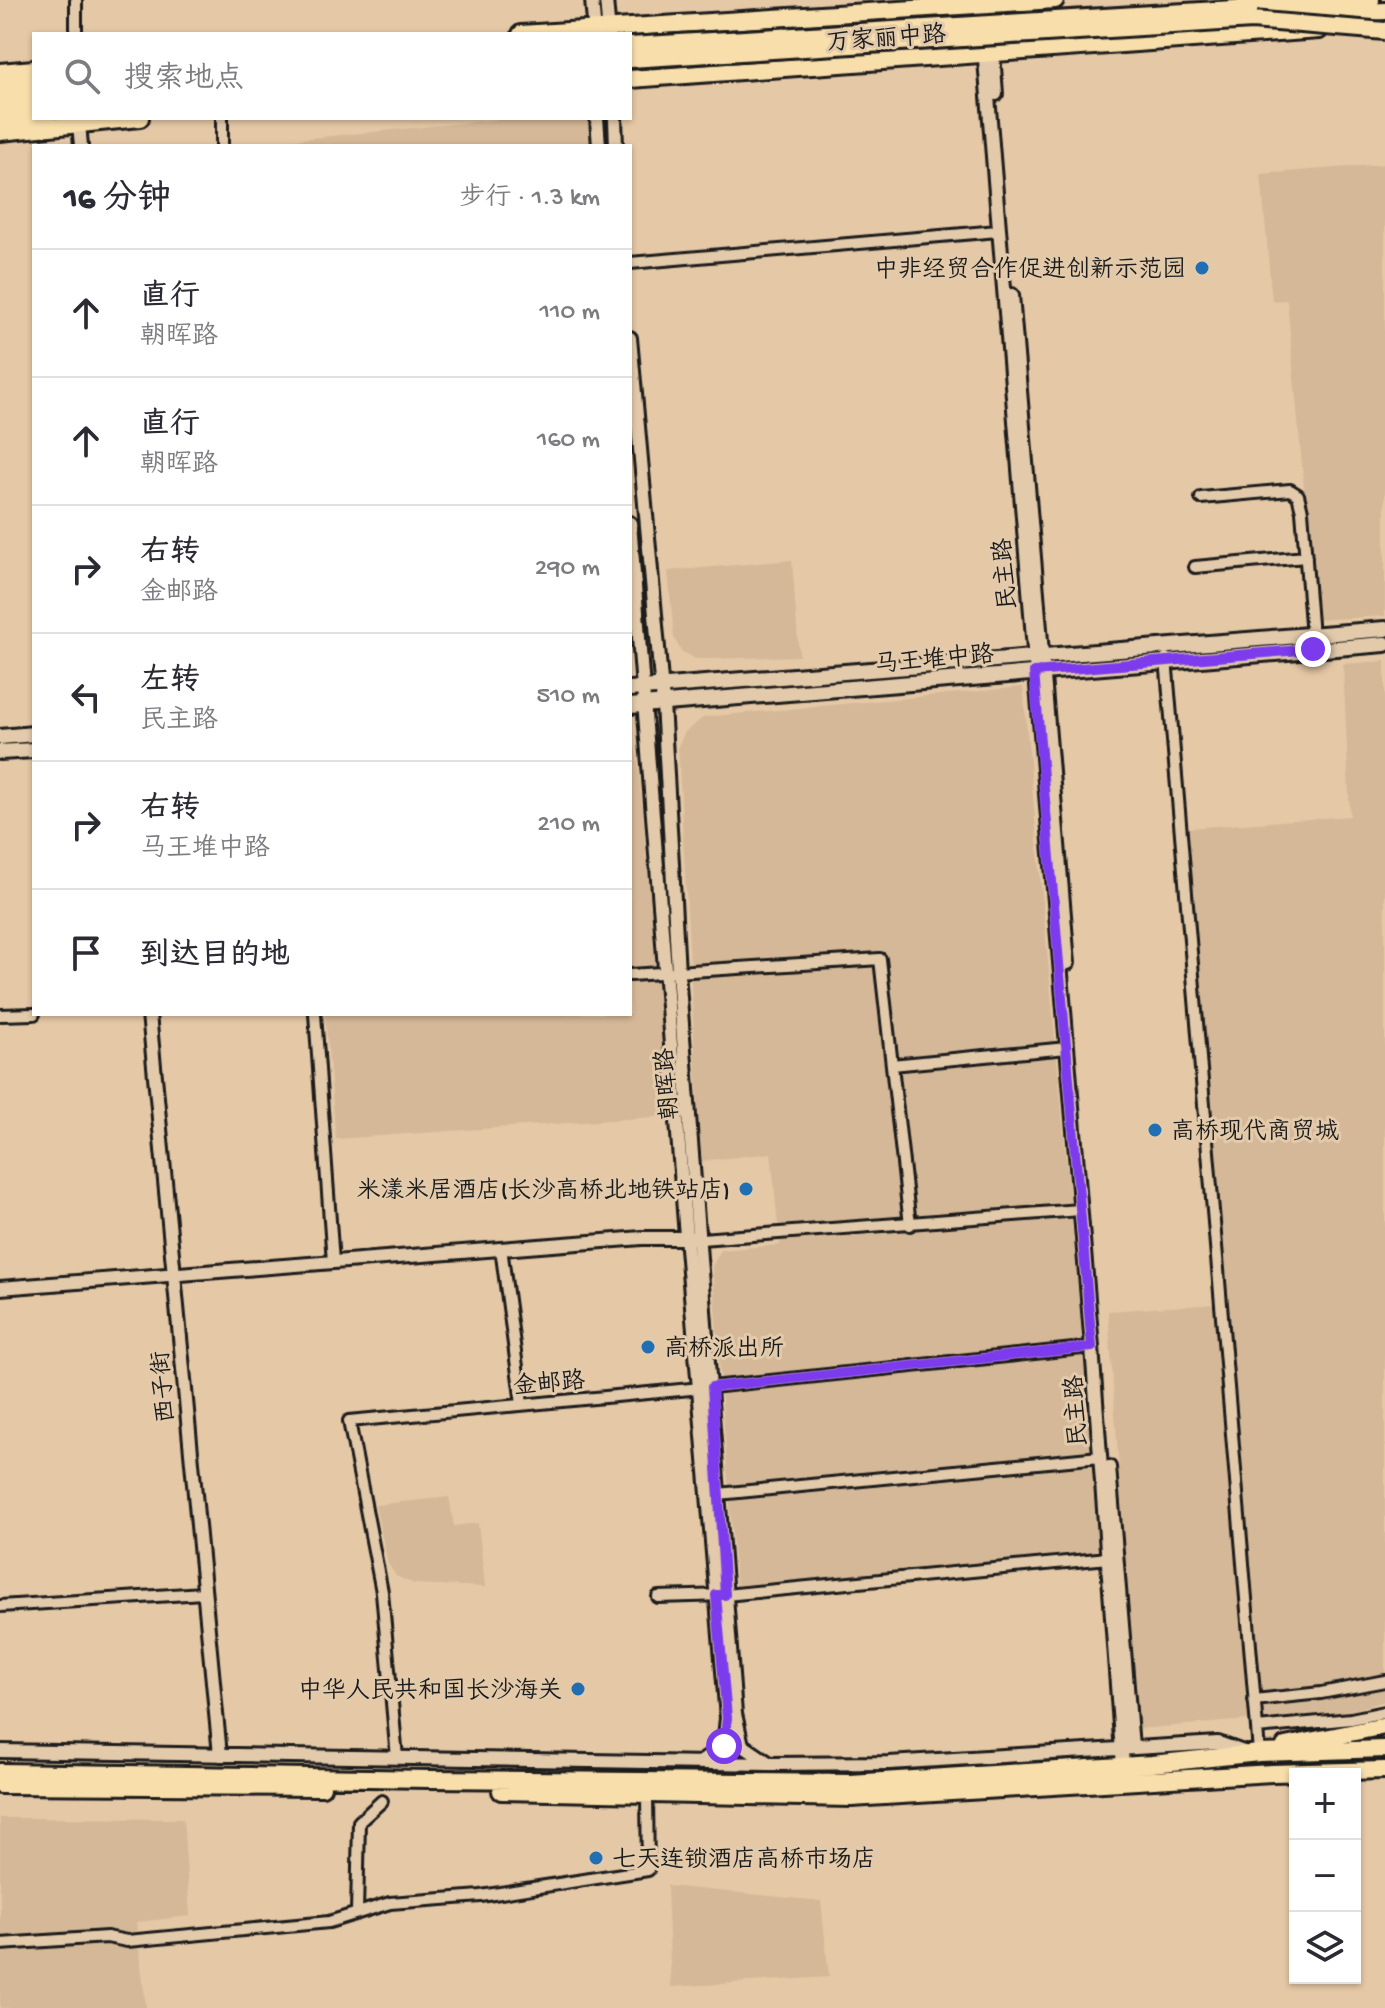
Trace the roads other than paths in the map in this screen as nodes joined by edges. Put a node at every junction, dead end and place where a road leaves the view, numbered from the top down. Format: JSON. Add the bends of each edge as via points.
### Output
{"nodes":[{"id":1,"x":76,"y":0,"type":"edge"},
{"id":2,"x":592,"y":0,"type":"edge"},
{"id":3,"x":606,"y":0,"type":"edge"},
{"id":4,"x":1055,"y":0,"type":"edge"},
{"id":5,"x":1284,"y":0,"type":"edge"},
{"id":6,"x":1371,"y":0,"type":"edge"},
{"id":7,"x":984,"y":2,"type":"edge"},
{"id":8,"x":1385,"y":11,"type":"edge"},
{"id":9,"x":1251,"y":14,"type":"junction"},
{"id":10,"x":1385,"y":28,"type":"edge"},
{"id":11,"x":602,"y":31,"type":"edge"},
{"id":12,"x":76,"y":32,"type":"edge"},
{"id":13,"x":575,"y":32,"type":"edge"},
{"id":14,"x":632,"y":46,"type":"edge"},
{"id":15,"x":988,"y":53,"type":"junction"},
{"id":16,"x":632,"y":59,"type":"edge"},
{"id":17,"x":32,"y":69,"type":"edge"},
{"id":18,"x":0,"y":72,"type":"edge"},
{"id":19,"x":632,"y":79,"type":"edge"},
{"id":20,"x":32,"y":82,"type":"edge"},
{"id":21,"x":0,"y":85,"type":"edge"},
{"id":22,"x":32,"y":93,"type":"edge"},
{"id":23,"x":0,"y":95,"type":"edge"},
{"id":24,"x":32,"y":107,"type":"edge"},
{"id":25,"x":0,"y":109,"type":"edge"},
{"id":26,"x":32,"y":119,"type":"edge"},
{"id":27,"x":116,"y":120,"type":"edge"},
{"id":28,"x":222,"y":120,"type":"edge"},
{"id":29,"x":597,"y":120,"type":"edge"},
{"id":30,"x":615,"y":120,"type":"edge"},
{"id":31,"x":0,"y":122,"type":"edge"},
{"id":32,"x":79,"y":123,"type":"junction"},
{"id":33,"x":0,"y":132,"type":"edge"},
{"id":34,"x":81,"y":144,"type":"edge"},
{"id":35,"x":222,"y":144,"type":"edge"},
{"id":36,"x":599,"y":144,"type":"edge"},
{"id":37,"x":616,"y":144,"type":"edge"},
{"id":38,"x":998,"y":231,"type":"junction"},
{"id":39,"x":632,"y":263,"type":"edge"},
{"id":40,"x":632,"y":385,"type":"edge"},
{"id":41,"x":1201,"y":498,"type":"dead end"},
{"id":42,"x":632,"y":545,"type":"edge"},
{"id":43,"x":1306,"y":557,"type":"junction"},
{"id":44,"x":1195,"y":567,"type":"dead end"},
{"id":45,"x":1385,"y":629,"type":"edge"},
{"id":46,"x":1313,"y":642,"type":"junction"},
{"id":47,"x":1385,"y":644,"type":"edge"},
{"id":48,"x":1166,"y":654,"type":"junction"},
{"id":49,"x":1039,"y":664,"type":"junction"},
{"id":50,"x":645,"y":688,"type":"edge"},
{"id":51,"x":663,"y":703,"type":"junction"},
{"id":52,"x":637,"y":705,"type":"edge"},
{"id":53,"x":32,"y":734,"type":"edge"},
{"id":54,"x":0,"y":737,"type":"edge"},
{"id":55,"x":32,"y":750,"type":"edge"},
{"id":56,"x":0,"y":752,"type":"edge"},
{"id":57,"x":672,"y":973,"type":"junction"},
{"id":58,"x":632,"y":975,"type":"edge"},
{"id":59,"x":32,"y":1014,"type":"edge"},
{"id":60,"x":0,"y":1015,"type":"edge"},
{"id":61,"x":149,"y":1016,"type":"edge"},
{"id":62,"x":315,"y":1016,"type":"edge"},
{"id":63,"x":1067,"y":1048,"type":"junction"},
{"id":64,"x":892,"y":1065,"type":"junction"},
{"id":65,"x":1080,"y":1210,"type":"junction"},
{"id":66,"x":910,"y":1225,"type":"junction"},
{"id":67,"x":686,"y":1236,"type":"junction"},
{"id":68,"x":701,"y":1239,"type":"junction"},
{"id":69,"x":501,"y":1248,"type":"junction"},
{"id":70,"x":333,"y":1262,"type":"junction"},
{"id":71,"x":173,"y":1274,"type":"junction"},
{"id":72,"x":0,"y":1288,"type":"edge"},
{"id":73,"x":1092,"y":1347,"type":"junction"},
{"id":74,"x":706,"y":1388,"type":"junction"},
{"id":75,"x":522,"y":1404,"type":"junction"},
{"id":76,"x":1100,"y":1457,"type":"junction"},
{"id":77,"x":718,"y":1494,"type":"junction"},
{"id":78,"x":1108,"y":1558,"type":"junction"},
{"id":79,"x":203,"y":1593,"type":"junction"},
{"id":80,"x":721,"y":1595,"type":"junction"},
{"id":81,"x":658,"y":1597,"type":"dead end"},
{"id":82,"x":0,"y":1606,"type":"edge"},
{"id":83,"x":1385,"y":1681,"type":"edge"},
{"id":84,"x":1254,"y":1700,"type":"junction"},
{"id":85,"x":1385,"y":1712,"type":"edge"},
{"id":86,"x":1385,"y":1726,"type":"edge"},
{"id":87,"x":1257,"y":1728,"type":"junction"},
{"id":88,"x":1127,"y":1747,"type":"junction"},
{"id":89,"x":1293,"y":1748,"type":"junction"},
{"id":90,"x":1385,"y":1749,"type":"edge"},
{"id":91,"x":0,"y":1751,"type":"edge"},
{"id":92,"x":1254,"y":1754,"type":"junction"},
{"id":93,"x":220,"y":1755,"type":"junction"},
{"id":94,"x":397,"y":1758,"type":"junction"},
{"id":95,"x":700,"y":1763,"type":"junction"},
{"id":96,"x":770,"y":1764,"type":"junction"},
{"id":97,"x":1123,"y":1766,"type":"junction"},
{"id":98,"x":1385,"y":1770,"type":"edge"},
{"id":99,"x":0,"y":1772,"type":"edge"},
{"id":100,"x":0,"y":1785,"type":"edge"},
{"id":101,"x":647,"y":1796,"type":"junction"},
{"id":102,"x":382,"y":1801,"type":"dead end"},
{"id":103,"x":357,"y":1913,"type":"junction"},
{"id":104,"x":0,"y":1944,"type":"edge"}],
"edges":[{"from":1,"to":12,"type":"street"},
{"from":2,"to":11,"type":"street"},
{"from":3,"to":11,"type":"street"},
{"from":4,"to":7,"type":"main road","name":"万家丽中路"},
{"from":5,"to":9,"type":"main road"},
{"from":6,"to":9,"type":"main road"},
{"from":7,"to":11,"type":"main road","name":"万家丽中路"},
{"from":7,"to":15,"type":"street","name":"民主路"},
{"from":8,"to":9,"type":"main road","bridge":true},
{"from":9,"to":10,"type":"main road","bridge":true},
{"from":9,"to":14,"type":"main road","bridge":true},
{"from":9,"to":16,"type":"main road","bridge":true},
{"from":10,"to":15,"type":"main road","name":"万家丽中路"},
{"from":11,"to":13,"type":"main road","name":"万家丽中路"},
{"from":15,"to":19,"type":"main road","name":"万家丽中路"},
{"from":15,"to":38,"type":"street","name":"民主路"},
{"from":15,"to":49,"type":"street","name":"民主路"},
{"from":17,"to":18,"type":"main road"},
{"from":20,"to":21,"type":"main road"},
{"from":22,"to":23,"type":"main road"},
{"from":24,"to":25,"type":"main road"},
{"from":26,"to":31,"type":"main road"},
{"from":27,"to":32,"type":"main road"},
{"from":28,"to":35,"type":"street"},
{"from":29,"to":36,"type":"street"},
{"from":30,"to":37,"type":"street"},
{"from":32,"to":33,"type":"main road"},
{"from":32,"to":34,"type":"street"},
{"from":38,"to":39,"type":"street"},
{"from":38,"to":49,"type":"street","name":"民主路"},
{"from":40,"to":50,"type":"street","name":"朝晖路"},
{"from":41,"to":43,"type":"street","via":[[1295,491]]},
{"from":42,"to":50,"type":"street","name":"朝晖路"},
{"from":43,"to":44,"type":"street"},
{"from":43,"to":46,"type":"street"},
{"from":45,"to":46,"type":"main road","name":"马王堆中路"},
{"from":46,"to":47,"type":"main road","name":"马王堆中路"},
{"from":46,"to":48,"type":"main road","name":"马王堆中路"},
{"from":48,"to":49,"type":"main road","name":"马王堆中路"},
{"from":48,"to":84,"type":"street"},
{"from":49,"to":50,"type":"main road","name":"马王堆中路"},
{"from":49,"to":51,"type":"main road","name":"马王堆中路"},
{"from":49,"to":63,"type":"street","name":"民主路"},
{"from":49,"to":88,"type":"street","name":"民主路"},
{"from":50,"to":51,"type":"street","name":"朝晖路"},
{"from":50,"to":52,"type":"street","name":"朝晖路"},
{"from":51,"to":52,"type":"main road","name":"马王堆中路"},
{"from":51,"to":57,"type":"street","name":"朝晖路"},
{"from":52,"to":57,"type":"street","name":"朝晖路"},
{"from":53,"to":54,"type":"main road"},
{"from":55,"to":56,"type":"main road"},
{"from":57,"to":58,"type":"street"},
{"from":57,"to":64,"type":"street","via":[[880,959]]},
{"from":57,"to":67,"type":"street","name":"朝晖路"},
{"from":57,"to":68,"type":"street","name":"朝晖路"},
{"from":59,"to":60,"type":"street"},
{"from":61,"to":71,"type":"street","name":"西子街"},
{"from":62,"to":70,"type":"street"},
{"from":63,"to":64,"type":"street"},
{"from":63,"to":65,"type":"street","name":"民主路"},
{"from":64,"to":66,"type":"street"},
{"from":65,"to":66,"type":"street"},
{"from":65,"to":73,"type":"street","name":"民主路"},
{"from":66,"to":68,"type":"street"},
{"from":67,"to":68,"type":"street"},
{"from":67,"to":69,"type":"street"},
{"from":67,"to":74,"type":"street","name":"朝晖路"},
{"from":68,"to":74,"type":"street","name":"朝晖路"},
{"from":69,"to":70,"type":"street"},
{"from":69,"to":75,"type":"street"},
{"from":70,"to":71,"type":"street"},
{"from":71,"to":72,"type":"street"},
{"from":71,"to":79,"type":"street","name":"西子街"},
{"from":73,"to":74,"type":"street","name":"金邮路"},
{"from":73,"to":76,"type":"street","name":"民主路"},
{"from":74,"to":75,"type":"street","name":"金邮路"},
{"from":74,"to":77,"type":"street","name":"朝晖路"},
{"from":74,"to":80,"type":"street","name":"朝晖路"},
{"from":75,"to":94,"type":"street","name":"金邮路","via":[[349,1421],[382,1592]]},
{"from":76,"to":77,"type":"street"},
{"from":76,"to":78,"type":"street","name":"民主路"},
{"from":77,"to":80,"type":"street","name":"朝晖路"},
{"from":78,"to":80,"type":"street"},
{"from":78,"to":88,"type":"street","name":"民主路"},
{"from":79,"to":82,"type":"street"},
{"from":79,"to":93,"type":"street","name":"西子街"},
{"from":80,"to":81,"type":"street"},
{"from":80,"to":95,"type":"street","name":"朝晖路","via":[[724,1746]]},
{"from":80,"to":96,"type":"street","name":"朝晖路","via":[[742,1745]]},
{"from":83,"to":84,"type":"street"},
{"from":84,"to":87,"type":"street"},
{"from":85,"to":87,"type":"street"},
{"from":86,"to":89,"type":"main road"},
{"from":87,"to":92,"type":"street"},
{"from":88,"to":92,"type":"street","via":[[1218,1743]]},
{"from":88,"to":96,"type":"street","via":[[889,1763]]},
{"from":88,"to":97,"type":"street","name":"民主路"},
{"from":89,"to":90,"type":"main road"},
{"from":89,"to":92,"type":"main road"},
{"from":91,"to":93,"type":"street"},
{"from":92,"to":97,"type":"main road"},
{"from":93,"to":94,"type":"street"},
{"from":94,"to":95,"type":"street"},
{"from":95,"to":96,"type":"street"},
{"from":97,"to":99,"type":"main road","via":[[851,1783]]},
{"from":98,"to":101,"type":"main road","via":[[851,1798]]},
{"from":100,"to":101,"type":"main road","via":[[389,1787]]},
{"from":101,"to":103,"type":"street","via":[[648,1870],[481,1896],[390,1903]]},
{"from":102,"to":103,"type":"street","via":[[359,1822]]},
{"from":103,"to":104,"type":"street","via":[[329,1922],[127,1941],[107,1937]]}]}
